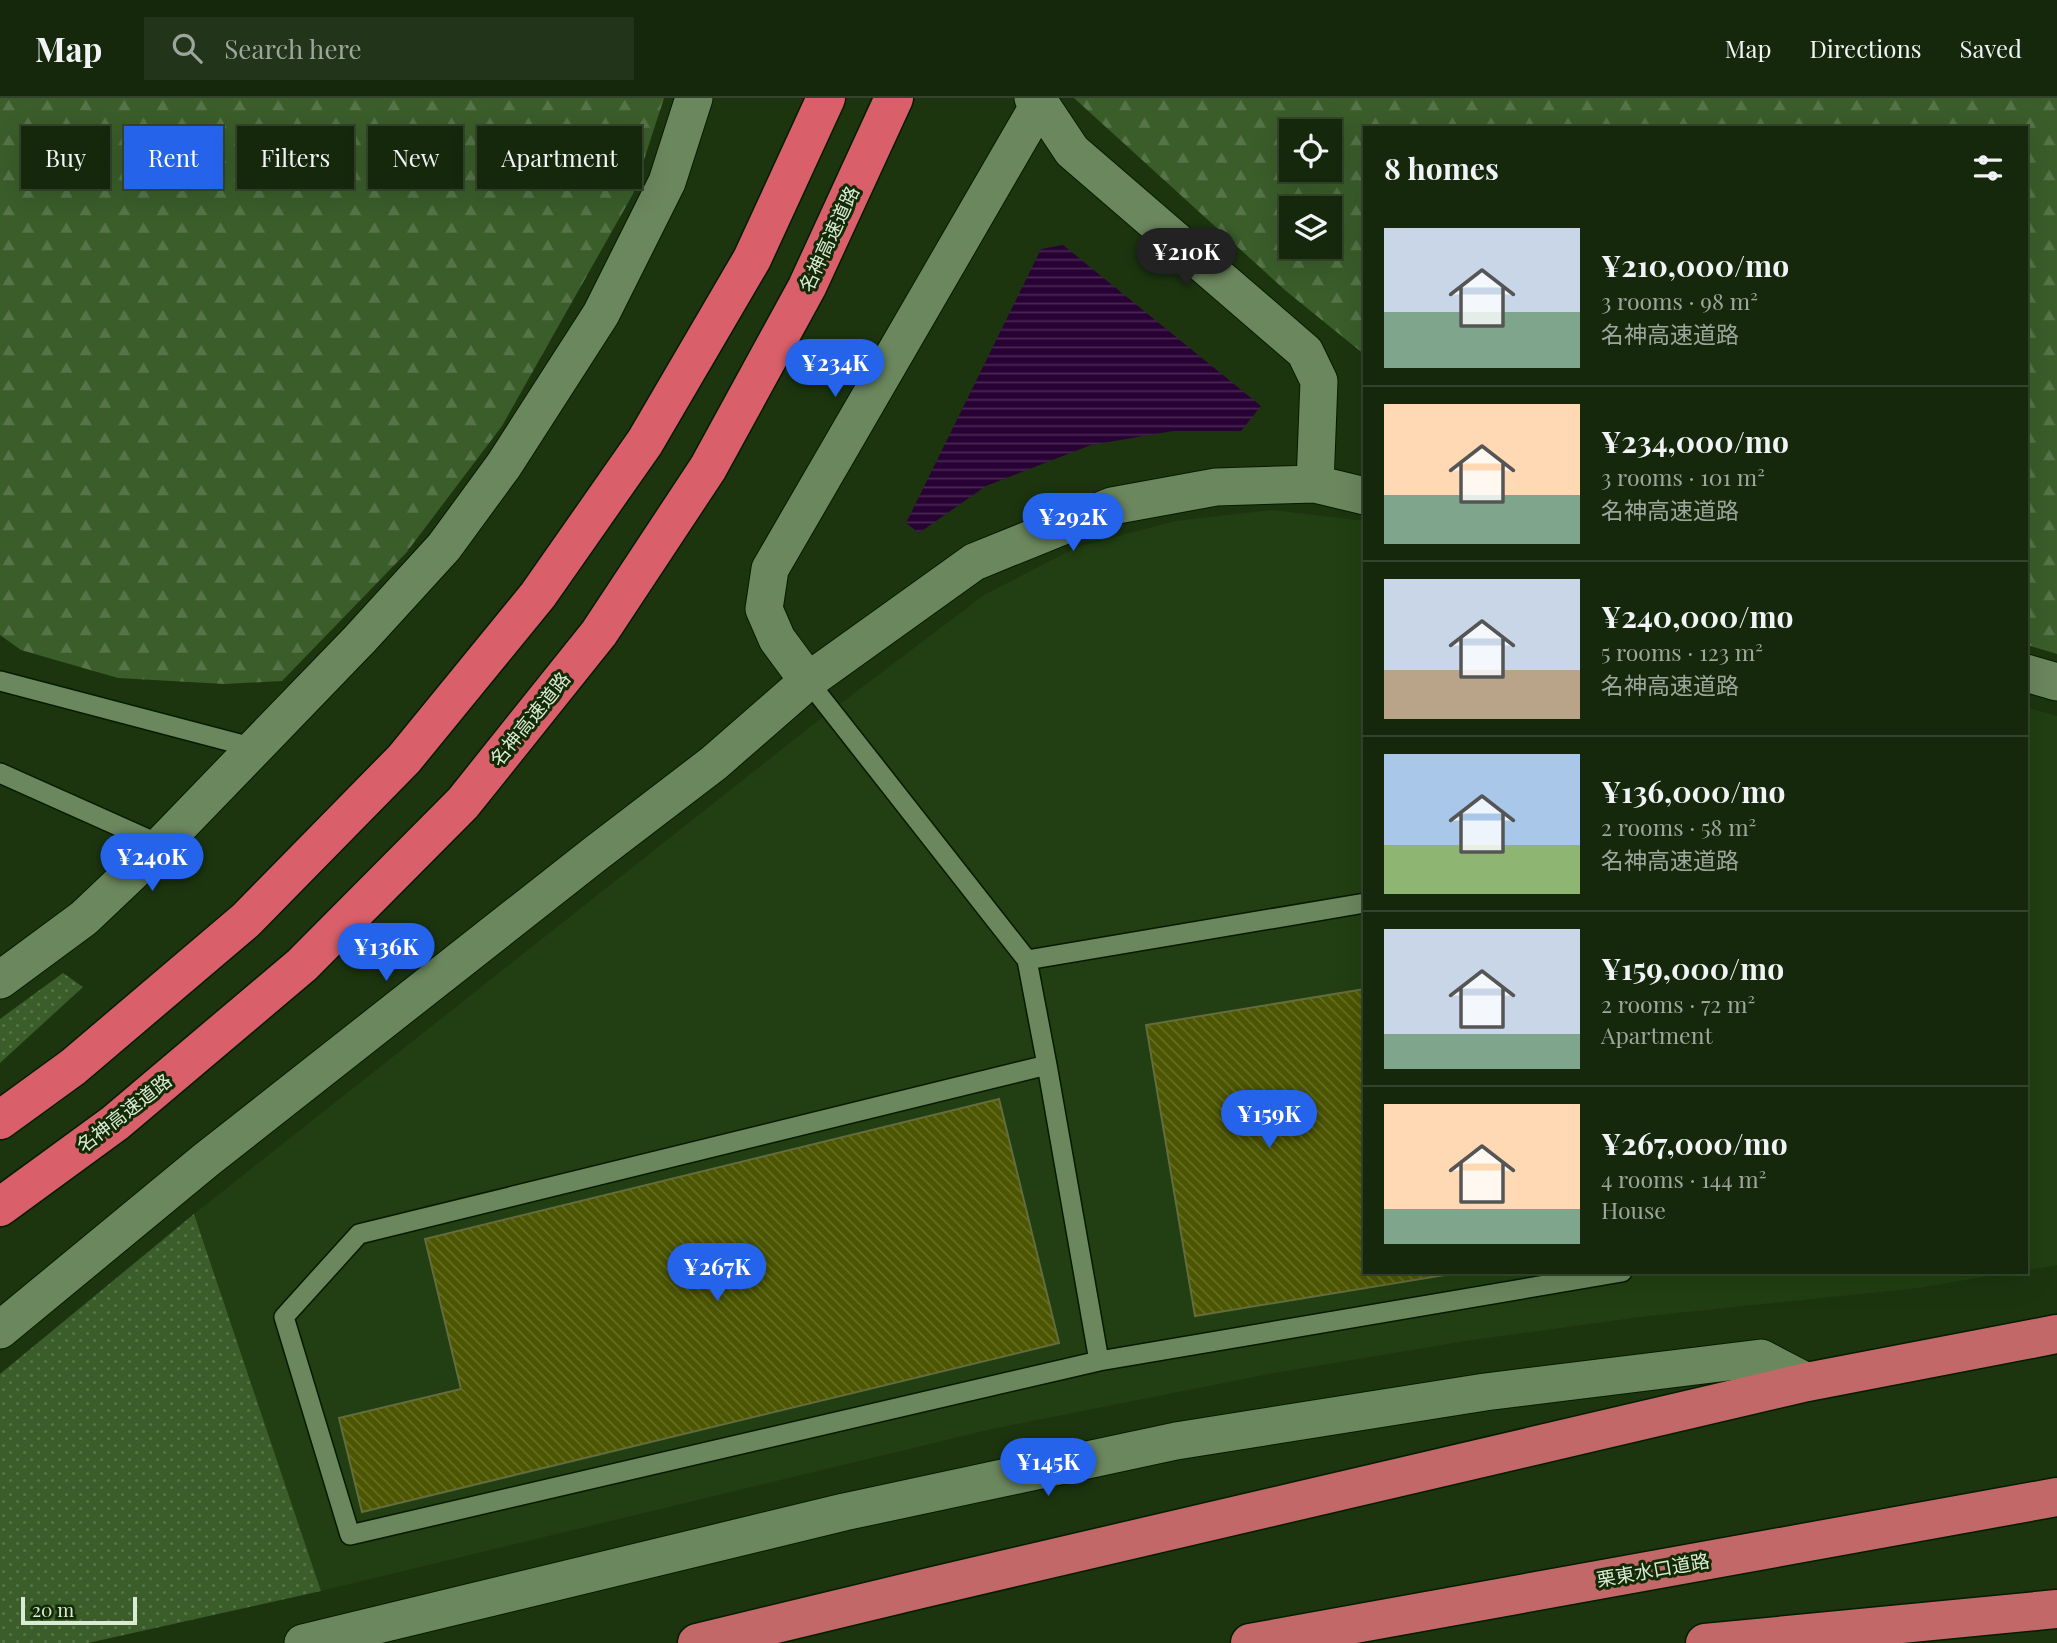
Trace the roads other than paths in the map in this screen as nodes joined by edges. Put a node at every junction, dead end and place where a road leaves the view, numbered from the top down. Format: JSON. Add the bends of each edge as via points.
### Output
{"nodes":[{"id":1,"x":694,"y":98,"type":"edge"},
{"id":2,"x":826,"y":98,"type":"edge"},
{"id":3,"x":894,"y":98,"type":"edge"},
{"id":4,"x":1036,"y":101,"type":"edge"},
{"id":5,"x":1315,"y":484,"type":"junction"},
{"id":6,"x":1363,"y":496,"type":"edge"},
{"id":7,"x":2028,"y":674,"type":"edge"},
{"id":8,"x":0,"y":681,"type":"edge"},
{"id":9,"x":808,"y":681,"type":"junction"},
{"id":10,"x":2057,"y":682,"type":"edge"},
{"id":11,"x":255,"y":748,"type":"junction"},
{"id":12,"x":0,"y":773,"type":"edge"},
{"id":13,"x":161,"y":845,"type":"junction"},
{"id":14,"x":1363,"y":903,"type":"edge"},
{"id":15,"x":1027,"y":960,"type":"junction"},
{"id":16,"x":0,"y":980,"type":"edge"},
{"id":17,"x":1048,"y":1065,"type":"junction"},
{"id":18,"x":0,"y":1119,"type":"edge"},
{"id":19,"x":0,"y":1207,"type":"edge"},
{"id":20,"x":1610,"y":1274,"type":"edge"},
{"id":21,"x":0,"y":1330,"type":"edge"},
{"id":22,"x":2057,"y":1334,"type":"edge"},
{"id":23,"x":1099,"y":1361,"type":"junction"},
{"id":24,"x":1807,"y":1382,"type":"junction"},
{"id":25,"x":2057,"y":1497,"type":"edge"},
{"id":26,"x":2057,"y":1609,"type":"edge"},
{"id":27,"x":303,"y":1643,"type":"edge"},
{"id":28,"x":697,"y":1643,"type":"edge"},
{"id":29,"x":1250,"y":1643,"type":"edge"},
{"id":30,"x":1705,"y":1643,"type":"edge"}],
"edges":[{"from":1,"to":11,"type":"street","via":[[667,182],[601,314],[504,465],[444,547]]},
{"from":2,"to":18,"type":"highway","via":[[752,259],[645,442],[538,595],[404,759],[246,920],[73,1067]]},
{"from":3,"to":19,"type":"highway","name":"名神高速道路","via":[[807,287],[708,468],[599,634],[471,792],[302,965],[116,1123]]},
{"from":4,"to":5,"type":"street","via":[[1072,151],[1305,352],[1319,381]]},
{"from":4,"to":9,"type":"street","via":[[770,569],[764,609],[777,639]]},
{"from":5,"to":6,"type":"street"},
{"from":5,"to":9,"type":"street","via":[[1216,486],[1112,506],[974,562]]},
{"from":7,"to":10,"type":"street"},
{"from":8,"to":11,"type":"lane"},
{"from":9,"to":15,"type":"lane"},
{"from":9,"to":21,"type":"street","via":[[714,763],[217,1152]]},
{"from":11,"to":13,"type":"street"},
{"from":12,"to":13,"type":"lane"},
{"from":13,"to":16,"type":"street","via":[[84,918]]},
{"from":14,"to":15,"type":"lane"},
{"from":15,"to":17,"type":"lane"},
{"from":17,"to":23,"type":"lane"},
{"from":17,"to":23,"type":"lane","via":[[359,1234],[284,1317],[350,1535]]},
{"from":20,"to":23,"type":"lane"},
{"from":22,"to":24,"type":"highway"},
{"from":24,"to":27,"type":"street","via":[[1761,1357],[1485,1392],[1176,1441],[844,1512]]},
{"from":24,"to":28,"type":"highway"},
{"from":25,"to":29,"type":"highway","name":"栗東水口道路"},
{"from":26,"to":30,"type":"highway"}]}
